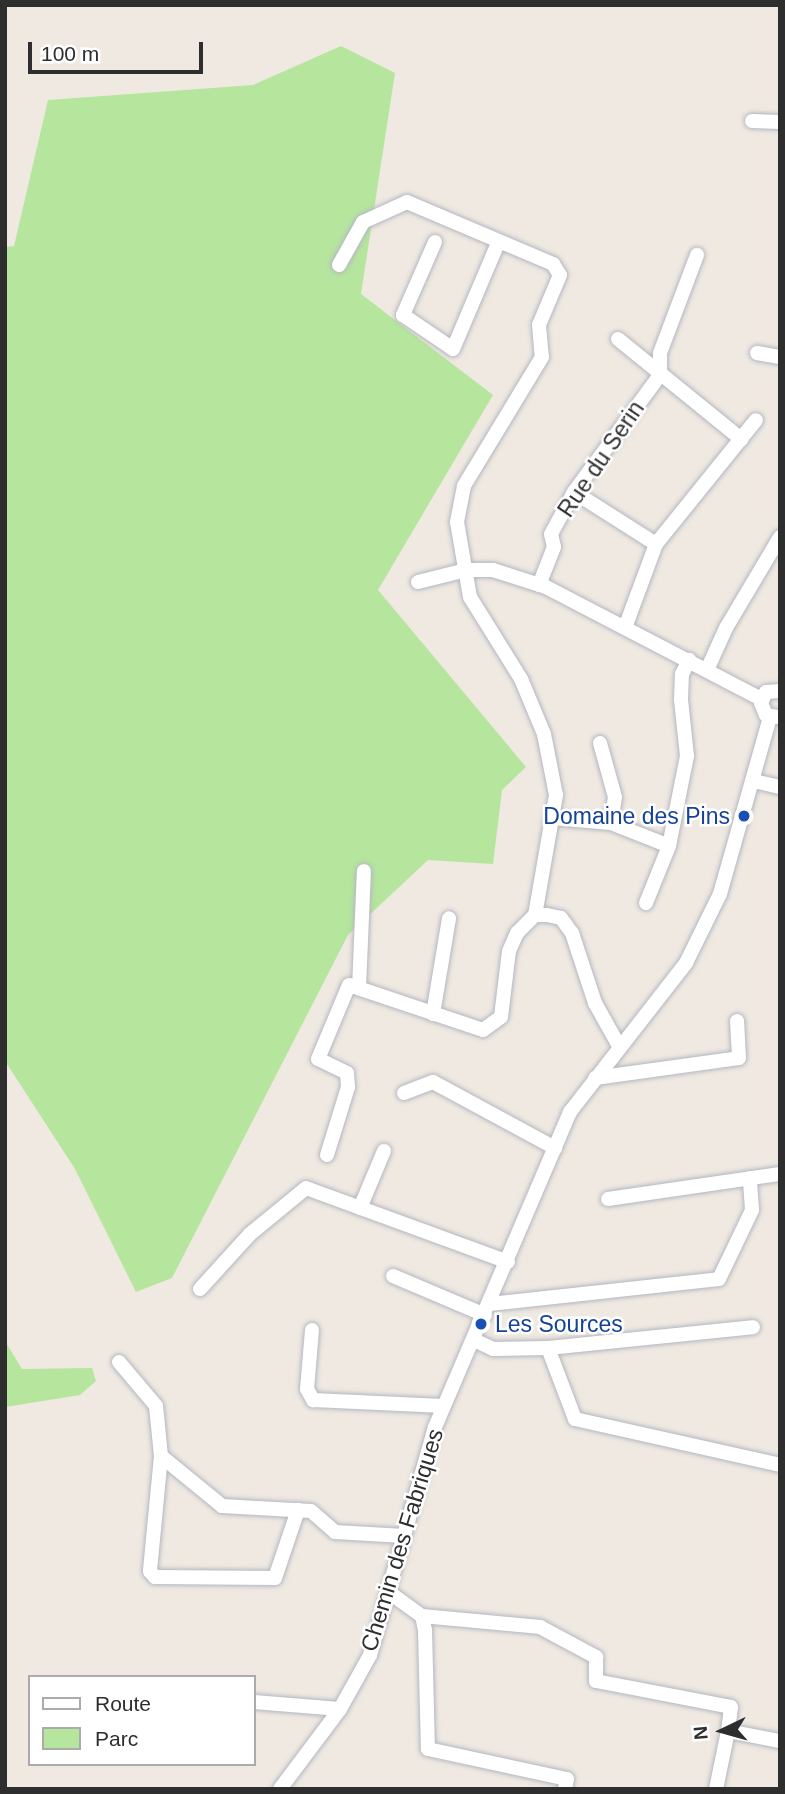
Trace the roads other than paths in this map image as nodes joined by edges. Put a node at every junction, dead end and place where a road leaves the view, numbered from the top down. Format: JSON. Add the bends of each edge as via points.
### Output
{"nodes":[{"id":1,"x":752,"y":121,"type":"dead end"},
{"id":2,"x":780,"y":122,"type":"edge"},
{"id":3,"x":435,"y":242,"type":"dead end"},
{"id":4,"x":498,"y":243,"type":"junction"},
{"id":5,"x":697,"y":255,"type":"dead end"},
{"id":6,"x":339,"y":265,"type":"dead end"},
{"id":7,"x":618,"y":340,"type":"dead end"},
{"id":8,"x":757,"y":353,"type":"dead end"},
{"id":9,"x":780,"y":357,"type":"edge"},
{"id":10,"x":660,"y":375,"type":"junction"},
{"id":11,"x":756,"y":420,"type":"dead end"},
{"id":12,"x":741,"y":439,"type":"junction"},
{"id":13,"x":575,"y":492,"type":"junction"},
{"id":14,"x":780,"y":537,"type":"edge"},
{"id":15,"x":656,"y":544,"type":"junction"},
{"id":16,"x":466,"y":570,"type":"junction"},
{"id":17,"x":418,"y":582,"type":"dead end"},
{"id":18,"x":539,"y":585,"type":"junction"},
{"id":19,"x":626,"y":625,"type":"junction"},
{"id":20,"x":689,"y":660,"type":"junction"},
{"id":21,"x":707,"y":670,"type":"junction"},
{"id":22,"x":779,"y":688,"type":"edge"},
{"id":23,"x":761,"y":699,"type":"junction"},
{"id":24,"x":775,"y":717,"type":"edge"},
{"id":25,"x":600,"y":743,"type":"dead end"},
{"id":26,"x":754,"y":781,"type":"junction"},
{"id":27,"x":780,"y":787,"type":"edge"},
{"id":28,"x":553,"y":818,"type":"junction"},
{"id":29,"x":611,"y":823,"type":"junction"},
{"id":30,"x":669,"y":846,"type":"junction"},
{"id":31,"x":364,"y":871,"type":"dead end"},
{"id":32,"x":646,"y":903,"type":"dead end"},
{"id":33,"x":535,"y":915,"type":"junction"},
{"id":34,"x":449,"y":918,"type":"dead end"},
{"id":35,"x":354,"y":987,"type":"junction"},
{"id":36,"x":433,"y":1014,"type":"junction"},
{"id":37,"x":737,"y":1021,"type":"dead end"},
{"id":38,"x":619,"y":1046,"type":"junction"},
{"id":39,"x":595,"y":1078,"type":"junction"},
{"id":40,"x":404,"y":1093,"type":"dead end"},
{"id":41,"x":555,"y":1148,"type":"junction"},
{"id":42,"x":384,"y":1151,"type":"dead end"},
{"id":43,"x":327,"y":1155,"type":"dead end"},
{"id":44,"x":780,"y":1174,"type":"edge"},
{"id":45,"x":750,"y":1178,"type":"junction"},
{"id":46,"x":608,"y":1199,"type":"dead end"},
{"id":47,"x":360,"y":1208,"type":"junction"},
{"id":48,"x":508,"y":1262,"type":"junction"},
{"id":49,"x":393,"y":1276,"type":"dead end"},
{"id":50,"x":200,"y":1289,"type":"dead end"},
{"id":51,"x":488,"y":1310,"type":"junction"},
{"id":52,"x":754,"y":1327,"type":"dead end"},
{"id":53,"x":312,"y":1330,"type":"dead end"},
{"id":54,"x":474,"y":1340,"type":"junction"},
{"id":55,"x":548,"y":1348,"type":"junction"},
{"id":56,"x":119,"y":1362,"type":"dead end"},
{"id":57,"x":444,"y":1406,"type":"junction"},
{"id":58,"x":161,"y":1456,"type":"junction"},
{"id":59,"x":780,"y":1465,"type":"edge"},
{"id":60,"x":298,"y":1510,"type":"junction"},
{"id":61,"x":404,"y":1536,"type":"junction"},
{"id":62,"x":390,"y":1593,"type":"junction"},
{"id":63,"x":422,"y":1616,"type":"junction"},
{"id":64,"x":256,"y":1702,"type":"edge"},
{"id":65,"x":340,"y":1709,"type":"junction"},
{"id":66,"x":728,"y":1731,"type":"junction"},
{"id":67,"x":780,"y":1741,"type":"edge"},
{"id":68,"x":280,"y":1789,"type":"edge"},
{"id":69,"x":565,"y":1789,"type":"edge"},
{"id":70,"x":716,"y":1789,"type":"edge"}],
"edges":[{"from":1,"to":2,"type":"street"},
{"from":3,"to":4,"type":"street","via":[[403,316],[453,349]]},
{"from":4,"to":6,"type":"street","via":[[407,202],[363,222]]},
{"from":4,"to":16,"type":"street","via":[[553,264],[560,275],[539,326],[542,357],[464,486],[457,522]]},
{"from":5,"to":10,"type":"street","via":[[660,353]]},
{"from":7,"to":10,"type":"street"},
{"from":8,"to":9,"type":"street"},
{"from":10,"to":12,"type":"street"},
{"from":10,"to":13,"type":"street","name":"Rue du Serin"},
{"from":11,"to":12,"type":"street"},
{"from":12,"to":15,"type":"street"},
{"from":13,"to":15,"type":"street"},
{"from":13,"to":18,"type":"street","name":"Rue du Serin","via":[[551,534],[554,547]]},
{"from":14,"to":21,"type":"street","via":[[726,628]]},
{"from":15,"to":19,"type":"street"},
{"from":16,"to":17,"type":"street"},
{"from":16,"to":18,"type":"street","via":[[493,570]]},
{"from":16,"to":28,"type":"street","via":[[470,597],[521,679],[544,734],[556,795]]},
{"from":18,"to":19,"type":"street"},
{"from":19,"to":20,"type":"street"},
{"from":20,"to":21,"type":"street"},
{"from":20,"to":30,"type":"street","via":[[682,674],[681,700],[687,756]]},
{"from":21,"to":23,"type":"street"},
{"from":22,"to":23,"type":"street"},
{"from":23,"to":24,"type":"street","via":[[763,712]]},
{"from":24,"to":26,"type":"street","name":"Chemin des Fabriques"},
{"from":25,"to":29,"type":"street","via":[[615,797]]},
{"from":26,"to":27,"type":"street"},
{"from":26,"to":38,"type":"street","name":"Chemin des Fabriques","via":[[720,894],[686,962]]},
{"from":28,"to":29,"type":"street"},
{"from":28,"to":33,"type":"street"},
{"from":29,"to":30,"type":"street"},
{"from":30,"to":32,"type":"street"},
{"from":31,"to":35,"type":"street"},
{"from":33,"to":36,"type":"street","via":[[517,933],[509,951],[501,1017],[496,1025],[470,1028]]},
{"from":33,"to":38,"type":"street","via":[[561,918],[572,933],[596,1003]]},
{"from":34,"to":36,"type":"street"},
{"from":35,"to":36,"type":"street"},
{"from":35,"to":43,"type":"street","via":[[318,1059],[346,1073],[348,1087]]},
{"from":37,"to":39,"type":"street","via":[[739,1058]]},
{"from":38,"to":39,"type":"street","name":"Chemin des Fabriques"},
{"from":39,"to":41,"type":"street","name":"Chemin des Fabriques","via":[[570,1112]]},
{"from":40,"to":41,"type":"street","via":[[433,1082]]},
{"from":41,"to":48,"type":"street","name":"Chemin des Fabriques"},
{"from":42,"to":47,"type":"street"},
{"from":44,"to":45,"type":"street"},
{"from":45,"to":46,"type":"street"},
{"from":45,"to":51,"type":"street","via":[[752,1210],[719,1279]]},
{"from":47,"to":48,"type":"street"},
{"from":47,"to":50,"type":"street","via":[[306,1188],[250,1234]]},
{"from":48,"to":51,"type":"street","name":"Chemin des Fabriques"},
{"from":49,"to":51,"type":"street"},
{"from":51,"to":54,"type":"street","name":"Chemin des Fabriques"},
{"from":52,"to":55,"type":"street"},
{"from":53,"to":57,"type":"street","via":[[307,1389],[313,1401]]},
{"from":54,"to":55,"type":"street","via":[[494,1349]]},
{"from":54,"to":57,"type":"street","name":"Chemin des Fabriques"},
{"from":55,"to":59,"type":"street","via":[[575,1419]]},
{"from":56,"to":58,"type":"street","via":[[156,1406]]},
{"from":57,"to":61,"type":"street","name":"Chemin des Fabriques","via":[[423,1460]]},
{"from":58,"to":60,"type":"street","via":[[222,1506]]},
{"from":58,"to":60,"type":"street","via":[[150,1571],[155,1577],[275,1578]]},
{"from":60,"to":61,"type":"street","via":[[312,1511],[334,1532]]},
{"from":61,"to":62,"type":"street","name":"Chemin des Fabriques"},
{"from":62,"to":63,"type":"street"},
{"from":62,"to":65,"type":"street","name":"Chemin des Fabriques","via":[[370,1655]]},
{"from":63,"to":66,"type":"street","via":[[540,1627],[596,1657],[596,1681],[731,1707]]},
{"from":63,"to":69,"type":"street","via":[[428,1749],[567,1779]]},
{"from":64,"to":65,"type":"street"},
{"from":65,"to":68,"type":"street","name":"Chemin des Fabriques"},
{"from":66,"to":67,"type":"street"},
{"from":66,"to":70,"type":"street"}]}
